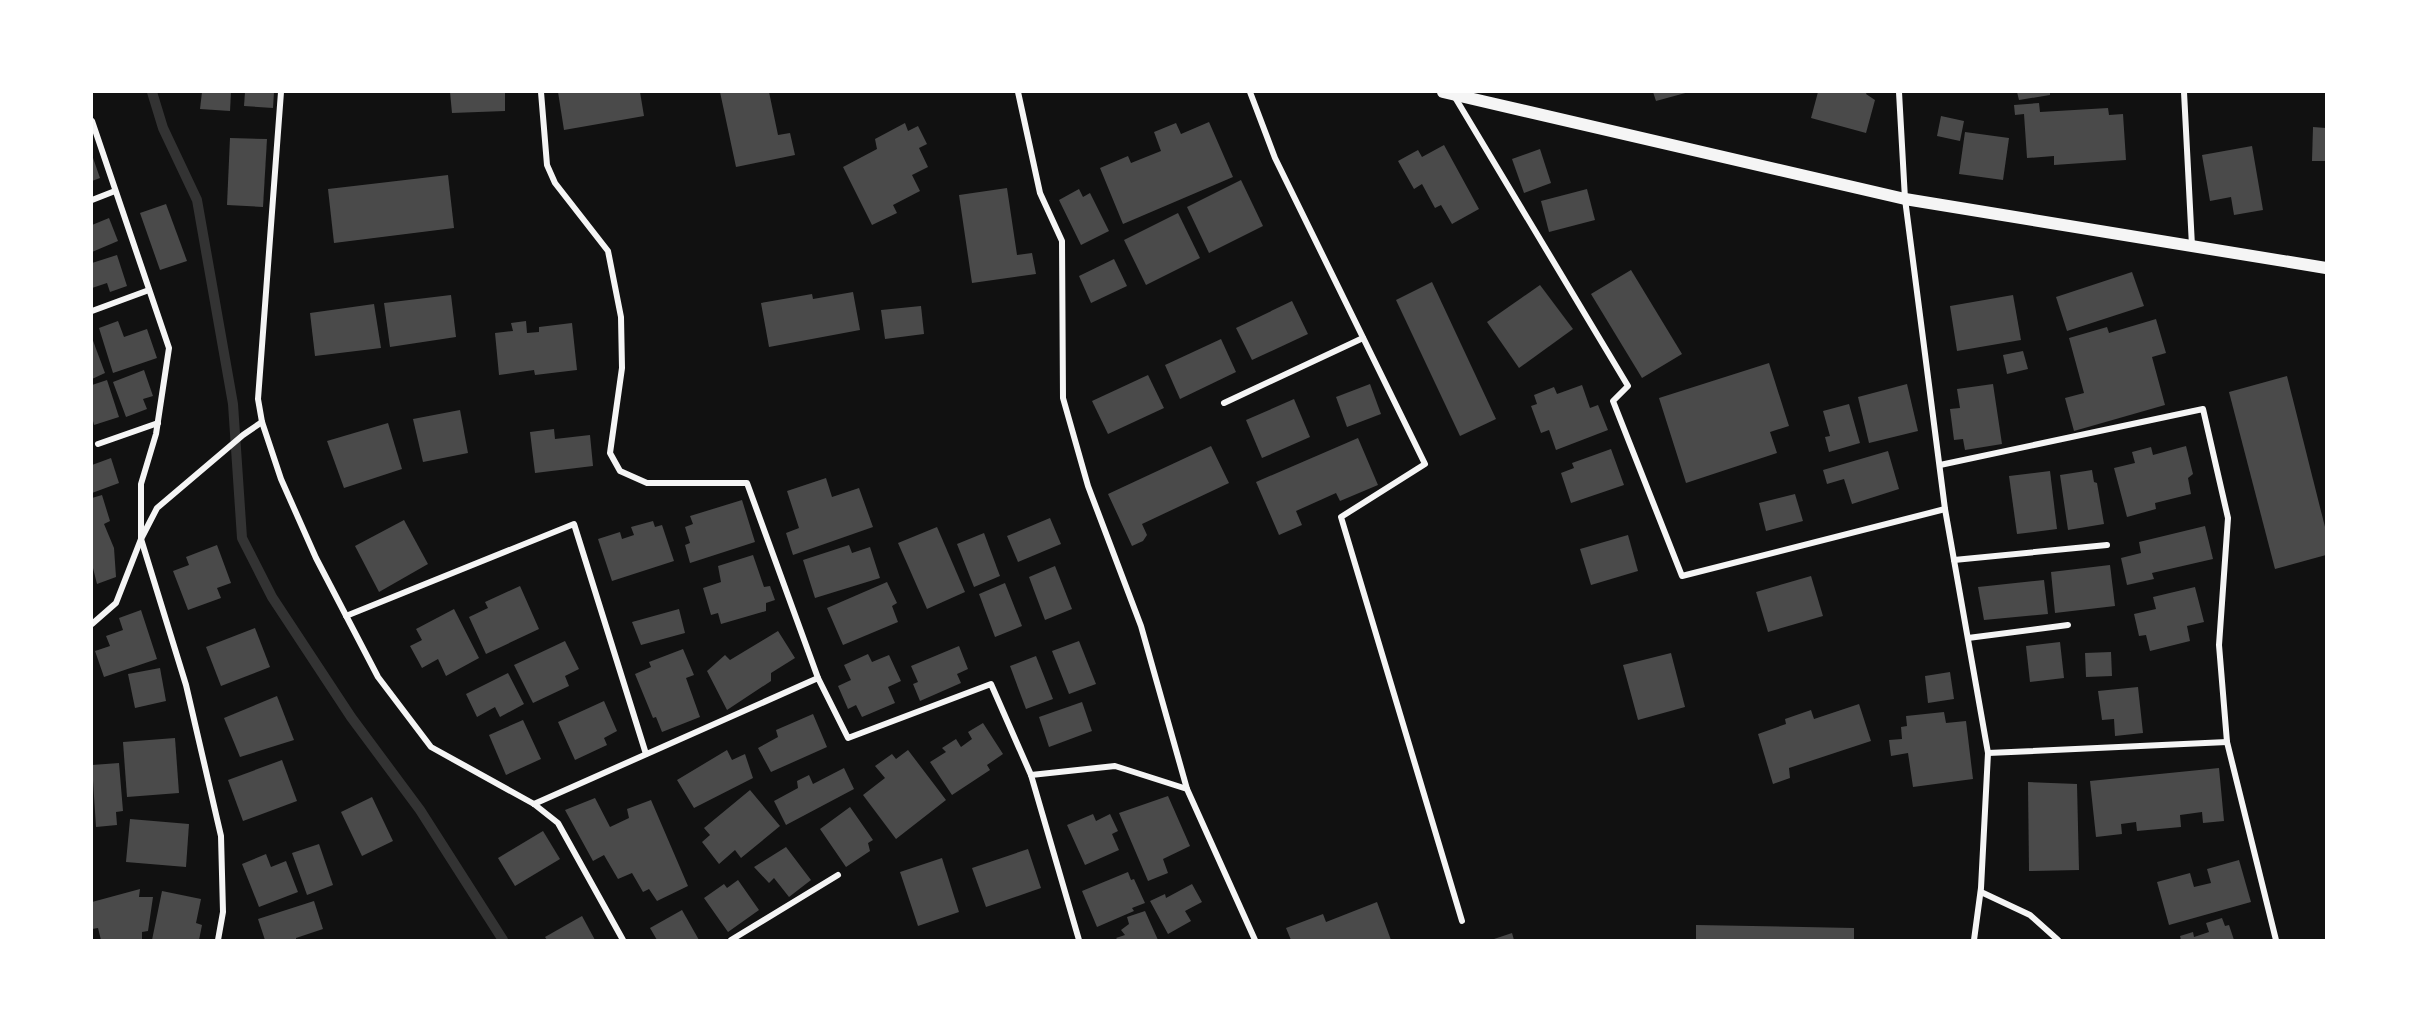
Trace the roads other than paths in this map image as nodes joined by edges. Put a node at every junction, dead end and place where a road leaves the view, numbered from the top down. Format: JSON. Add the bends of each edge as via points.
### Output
{"nodes":[{"id":1,"x":281,"y":92,"type":"edge"},
{"id":2,"x":541,"y":92,"type":"edge"},
{"id":3,"x":1018,"y":92,"type":"edge"},
{"id":4,"x":1250,"y":92,"type":"edge"},
{"id":5,"x":1899,"y":92,"type":"edge"},
{"id":6,"x":2184,"y":92,"type":"edge"},
{"id":7,"x":1448,"y":93,"type":"edge"},
{"id":8,"x":92,"y":121,"type":"edge"},
{"id":9,"x":115,"y":191,"type":"junction"},
{"id":10,"x":1905,"y":199,"type":"junction"},
{"id":11,"x":92,"y":200,"type":"edge"},
{"id":12,"x":2192,"y":247,"type":"junction"},
{"id":13,"x":2326,"y":268,"type":"edge"},
{"id":14,"x":149,"y":290,"type":"junction"},
{"id":15,"x":92,"y":311,"type":"edge"},
{"id":16,"x":1363,"y":338,"type":"junction"},
{"id":17,"x":1224,"y":404,"type":"dead end"},
{"id":18,"x":262,"y":422,"type":"junction"},
{"id":19,"x":158,"y":423,"type":"junction"},
{"id":20,"x":98,"y":444,"type":"dead end"},
{"id":21,"x":1940,"y":465,"type":"junction"},
{"id":22,"x":1945,"y":509,"type":"junction"},
{"id":23,"x":141,"y":539,"type":"junction"},
{"id":24,"x":2107,"y":545,"type":"dead end"},
{"id":25,"x":1954,"y":560,"type":"junction"},
{"id":26,"x":346,"y":616,"type":"junction"},
{"id":27,"x":92,"y":624,"type":"edge"},
{"id":28,"x":2068,"y":625,"type":"dead end"},
{"id":29,"x":1968,"y":638,"type":"junction"},
{"id":30,"x":818,"y":678,"type":"junction"},
{"id":31,"x":2227,"y":742,"type":"junction"},
{"id":32,"x":1988,"y":753,"type":"junction"},
{"id":33,"x":646,"y":754,"type":"junction"},
{"id":34,"x":1031,"y":775,"type":"junction"},
{"id":35,"x":1187,"y":789,"type":"junction"},
{"id":36,"x":534,"y":804,"type":"junction"},
{"id":37,"x":838,"y":875,"type":"dead end"},
{"id":38,"x":1981,"y":892,"type":"junction"},
{"id":39,"x":1462,"y":921,"type":"dead end"},
{"id":40,"x":218,"y":940,"type":"edge"},
{"id":41,"x":623,"y":940,"type":"edge"},
{"id":42,"x":731,"y":940,"type":"edge"},
{"id":43,"x":1079,"y":940,"type":"edge"},
{"id":44,"x":1255,"y":940,"type":"edge"},
{"id":45,"x":1974,"y":940,"type":"edge"},
{"id":46,"x":2058,"y":940,"type":"edge"},
{"id":47,"x":2276,"y":940,"type":"edge"}],
"edges":[{"from":1,"to":18,"type":"street","via":[[258,399]]},
{"from":2,"to":30,"type":"street","via":[[548,165],[555,183],[608,251],[621,317],[621,368],[610,453],[620,471],[647,483],[747,483]]},
{"from":3,"to":35,"type":"street","via":[[1040,193],[1062,241],[1063,398],[1088,486],[1141,626]]},
{"from":4,"to":16,"type":"street","via":[[1275,158]]},
{"from":5,"to":10,"type":"street"},
{"from":6,"to":12,"type":"street"},
{"from":7,"to":10,"type":"main road"},
{"from":7,"to":22,"type":"street","via":[[1628,386],[1613,401],[1682,576]]},
{"from":8,"to":9,"type":"street"},
{"from":9,"to":11,"type":"street"},
{"from":9,"to":14,"type":"street"},
{"from":10,"to":12,"type":"main road"},
{"from":10,"to":21,"type":"street"},
{"from":12,"to":13,"type":"main road"},
{"from":14,"to":15,"type":"street"},
{"from":14,"to":19,"type":"street","via":[[169,348]]},
{"from":16,"to":17,"type":"street"},
{"from":16,"to":39,"type":"street","via":[[1425,464],[1341,517]]},
{"from":18,"to":23,"type":"street","via":[[158,508]]},
{"from":18,"to":26,"type":"street","via":[[281,479]]},
{"from":19,"to":20,"type":"street"},
{"from":19,"to":23,"type":"street","via":[[141,483]]},
{"from":21,"to":22,"type":"street"},
{"from":21,"to":31,"type":"street","via":[[2203,409],[2228,518],[2219,645]]},
{"from":22,"to":25,"type":"street"},
{"from":23,"to":27,"type":"street","via":[[116,603]]},
{"from":23,"to":40,"type":"street","via":[[186,685],[221,837],[223,912]]},
{"from":24,"to":25,"type":"street"},
{"from":25,"to":29,"type":"street"},
{"from":26,"to":33,"type":"street","via":[[574,524]]},
{"from":26,"to":36,"type":"street","via":[[378,677],[431,747]]},
{"from":28,"to":29,"type":"street"},
{"from":29,"to":32,"type":"street"},
{"from":30,"to":33,"type":"street"},
{"from":30,"to":34,"type":"street","via":[[848,738],[991,684]]},
{"from":31,"to":32,"type":"street"},
{"from":31,"to":47,"type":"street"},
{"from":32,"to":38,"type":"street"},
{"from":33,"to":36,"type":"street"},
{"from":34,"to":35,"type":"street","via":[[1115,766]]},
{"from":34,"to":43,"type":"street"},
{"from":35,"to":44,"type":"street"},
{"from":36,"to":41,"type":"street","via":[[558,823]]},
{"from":37,"to":42,"type":"street"},
{"from":38,"to":45,"type":"street"},
{"from":38,"to":46,"type":"street","via":[[2030,915]]}]}
